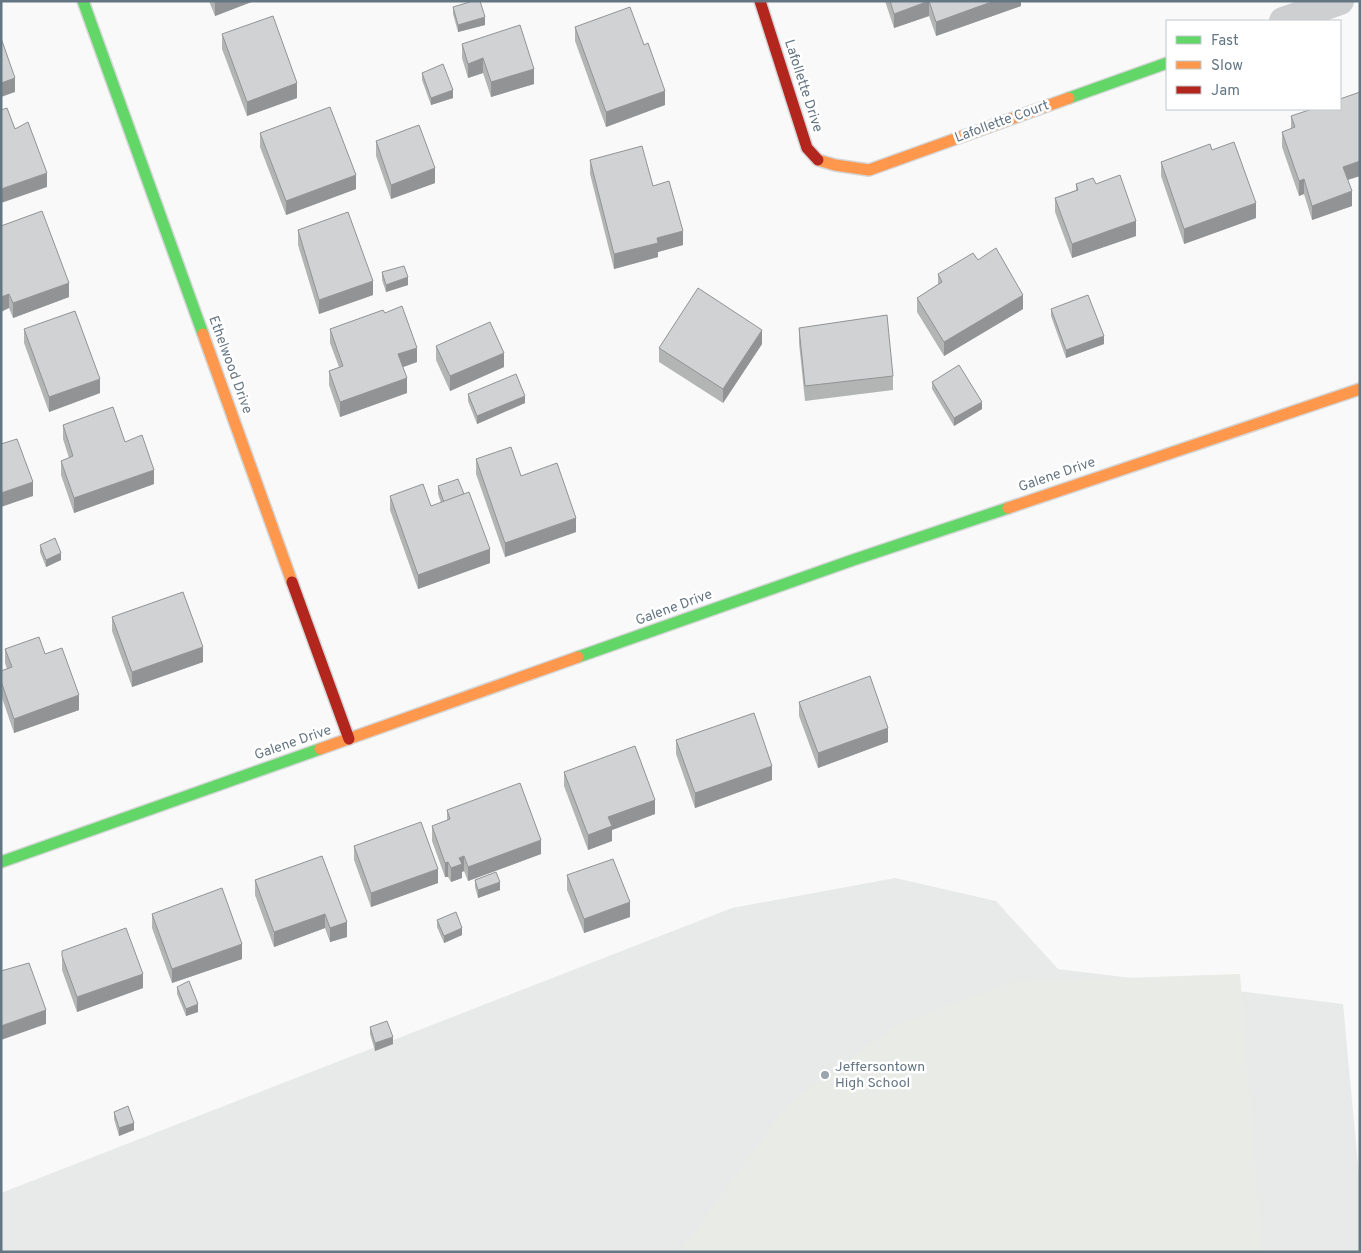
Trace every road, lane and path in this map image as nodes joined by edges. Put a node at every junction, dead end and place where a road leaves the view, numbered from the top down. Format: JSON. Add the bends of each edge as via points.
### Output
{"nodes":[{"id":1,"x":83,"y":1,"type":"edge"},
{"id":2,"x":760,"y":1,"type":"edge"},
{"id":3,"x":1340,"y":1,"type":"edge"},
{"id":4,"x":1286,"y":20,"type":"edge"},
{"id":5,"x":1166,"y":63,"type":"edge"},
{"id":6,"x":835,"y":165,"type":"joint"},
{"id":7,"x":1360,"y":389,"type":"edge"},
{"id":8,"x":349,"y":739,"type":"junction"},
{"id":9,"x":1,"y":862,"type":"edge"}],
"edges":[{"from":1,"to":8,"type":"street","name":"Ethelwood Drive"},
{"from":2,"to":6,"type":"street","name":"Lafollette Drive","via":[[807,148],[818,160]]},
{"from":3,"to":4,"type":"street"},
{"from":5,"to":6,"type":"street","name":"Lafollette Court","via":[[869,170]]},
{"from":7,"to":8,"type":"street","name":"Galene Drive","via":[[853,560]]},
{"from":8,"to":9,"type":"street","name":"Galene Drive"}]}
